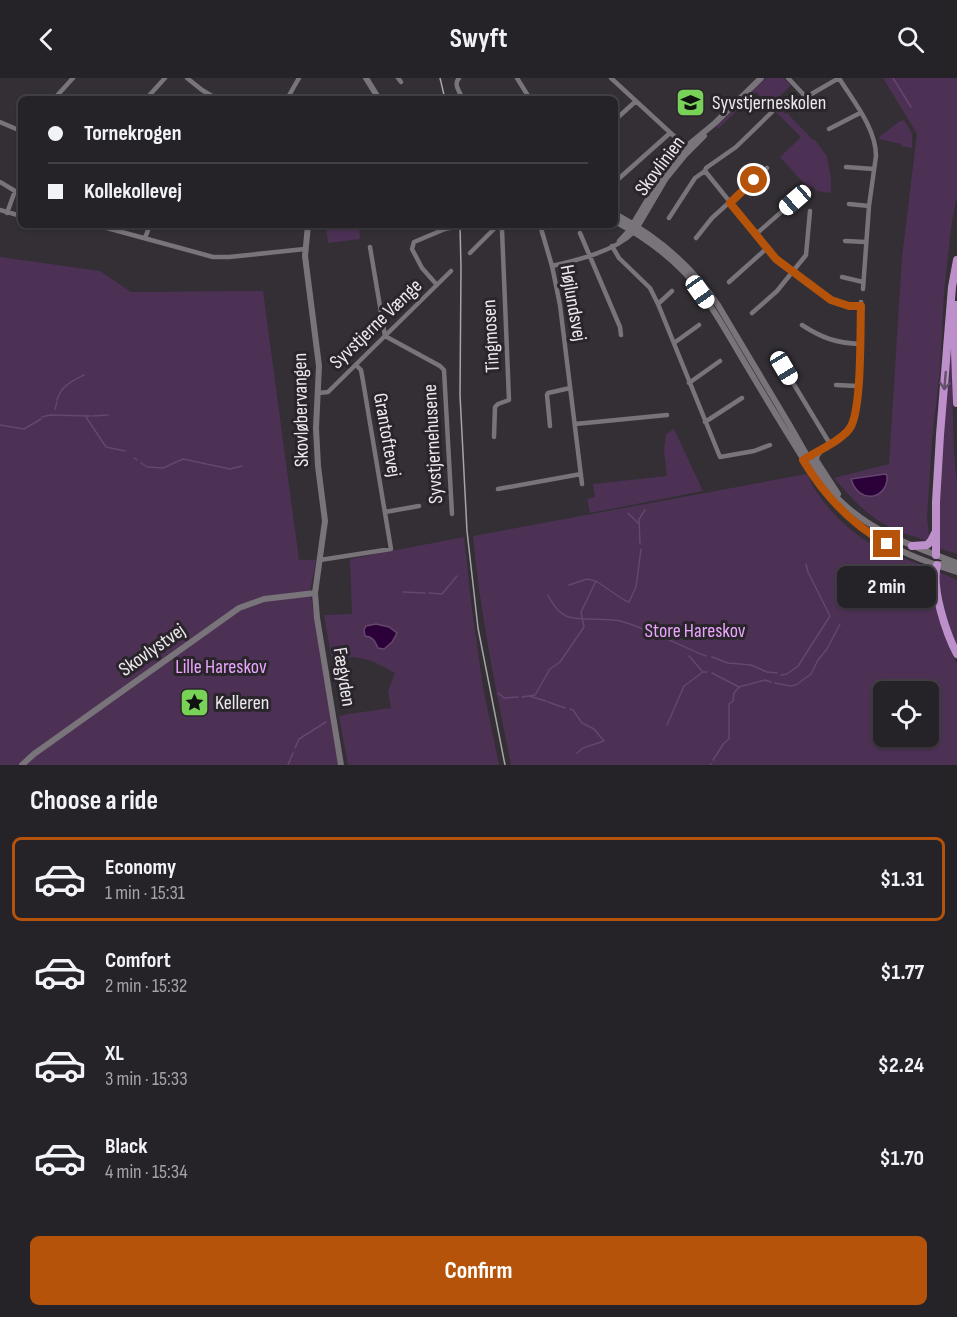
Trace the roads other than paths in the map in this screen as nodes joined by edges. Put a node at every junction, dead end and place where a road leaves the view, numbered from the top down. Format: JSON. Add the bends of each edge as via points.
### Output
{"nodes":[{"id":1,"x":73,"y":78,"type":"edge"},
{"id":2,"x":165,"y":78,"type":"edge"},
{"id":3,"x":187,"y":78,"type":"edge"},
{"id":4,"x":298,"y":78,"type":"edge"},
{"id":5,"x":365,"y":78,"type":"edge"},
{"id":6,"x":459,"y":78,"type":"edge"},
{"id":7,"x":517,"y":78,"type":"edge"},
{"id":8,"x":611,"y":78,"type":"edge"},
{"id":9,"x":761,"y":78,"type":"edge"},
{"id":10,"x":788,"y":78,"type":"edge"},
{"id":11,"x":838,"y":78,"type":"edge"},
{"id":12,"x":57,"y":96,"type":"edge"},
{"id":13,"x":149,"y":96,"type":"edge"},
{"id":14,"x":212,"y":96,"type":"edge"},
{"id":15,"x":289,"y":96,"type":"edge"},
{"id":16,"x":373,"y":96,"type":"edge"},
{"id":17,"x":377,"y":96,"type":"edge"},
{"id":18,"x":462,"y":96,"type":"edge"},
{"id":19,"x":528,"y":96,"type":"edge"},
{"id":20,"x":636,"y":101,"type":"junction"},
{"id":21,"x":772,"y":112,"type":"dead end"},
{"id":22,"x":860,"y":113,"type":"junction"},
{"id":23,"x":618,"y":117,"type":"edge"},
{"id":24,"x":0,"y":122,"type":"edge"},
{"id":25,"x":829,"y":129,"type":"dead end"},
{"id":26,"x":18,"y":130,"type":"edge"},
{"id":27,"x":670,"y":132,"type":"junction"},
{"id":28,"x":688,"y":149,"type":"junction"},
{"id":29,"x":846,"y":167,"type":"dead end"},
{"id":30,"x":767,"y":168,"type":"dead end"},
{"id":31,"x":874,"y":169,"type":"junction"},
{"id":32,"x":705,"y":171,"type":"junction"},
{"id":33,"x":618,"y":179,"type":"edge"},
{"id":34,"x":0,"y":182,"type":"edge"},
{"id":35,"x":795,"y":200,"type":"dead end"},
{"id":36,"x":730,"y":203,"type":"junction"},
{"id":37,"x":849,"y":204,"type":"dead end"},
{"id":38,"x":869,"y":206,"type":"junction"},
{"id":39,"x":0,"y":210,"type":"edge"},
{"id":40,"x":810,"y":211,"type":"dead end"},
{"id":41,"x":7,"y":213,"type":"junction"},
{"id":42,"x":18,"y":215,"type":"edge"},
{"id":43,"x":618,"y":216,"type":"edge"},
{"id":44,"x":669,"y":218,"type":"dead end"},
{"id":45,"x":618,"y":222,"type":"edge"},
{"id":46,"x":107,"y":228,"type":"edge"},
{"id":47,"x":149,"y":228,"type":"edge"},
{"id":48,"x":308,"y":228,"type":"edge"},
{"id":49,"x":455,"y":228,"type":"edge"},
{"id":50,"x":490,"y":228,"type":"edge"},
{"id":51,"x":496,"y":228,"type":"edge"},
{"id":52,"x":500,"y":228,"type":"edge"},
{"id":53,"x":541,"y":228,"type":"edge"},
{"id":54,"x":634,"y":228,"type":"junction"},
{"id":55,"x":492,"y":231,"type":"junction"},
{"id":56,"x":580,"y":233,"type":"dead end"},
{"id":57,"x":755,"y":235,"type":"junction"},
{"id":58,"x":145,"y":238,"type":"junction"},
{"id":59,"x":696,"y":238,"type":"dead end"},
{"id":60,"x":845,"y":241,"type":"dead end"},
{"id":61,"x":866,"y":242,"type":"junction"},
{"id":62,"x":615,"y":244,"type":"junction"},
{"id":63,"x":370,"y":247,"type":"dead end"},
{"id":64,"x":305,"y":249,"type":"junction"},
{"id":65,"x":766,"y":249,"type":"junction"},
{"id":66,"x":470,"y":253,"type":"dead end"},
{"id":67,"x":590,"y":255,"type":"junction"},
{"id":68,"x":957,"y":260,"type":"edge"},
{"id":69,"x":552,"y":266,"type":"junction"},
{"id":70,"x":450,"y":271,"type":"dead end"},
{"id":71,"x":793,"y":272,"type":"junction"},
{"id":72,"x":842,"y":278,"type":"dead end"},
{"id":73,"x":729,"y":282,"type":"dead end"},
{"id":74,"x":862,"y":282,"type":"junction"},
{"id":75,"x":437,"y":285,"type":"junction"},
{"id":76,"x":863,"y":289,"type":"dead end"},
{"id":77,"x":672,"y":291,"type":"dead end"},
{"id":78,"x":658,"y":304,"type":"junction"},
{"id":79,"x":752,"y":313,"type":"dead end"},
{"id":80,"x":699,"y":325,"type":"dead end"},
{"id":81,"x":802,"y":325,"type":"dead end"},
{"id":82,"x":621,"y":335,"type":"dead end"},
{"id":83,"x":385,"y":336,"type":"junction"},
{"id":84,"x":674,"y":344,"type":"junction"},
{"id":85,"x":860,"y":344,"type":"junction"},
{"id":86,"x":720,"y":360,"type":"dead end"},
{"id":87,"x":356,"y":365,"type":"junction"},
{"id":88,"x":784,"y":368,"type":"dead end"},
{"id":89,"x":689,"y":383,"type":"junction"},
{"id":90,"x":836,"y":385,"type":"dead end"},
{"id":91,"x":858,"y":386,"type":"junction"},
{"id":92,"x":570,"y":388,"type":"junction"},
{"id":93,"x":319,"y":393,"type":"junction"},
{"id":94,"x":742,"y":398,"type":"dead end"},
{"id":95,"x":957,"y":403,"type":"edge"},
{"id":96,"x":667,"y":415,"type":"dead end"},
{"id":97,"x":705,"y":422,"type":"junction"},
{"id":98,"x":575,"y":424,"type":"junction"},
{"id":99,"x":550,"y":426,"type":"dead end"},
{"id":100,"x":494,"y":437,"type":"dead end"},
{"id":101,"x":770,"y":444,"type":"dead end"},
{"id":102,"x":830,"y":444,"type":"junction"},
{"id":103,"x":822,"y":449,"type":"junction"},
{"id":104,"x":806,"y":458,"type":"junction"},
{"id":105,"x":581,"y":474,"type":"junction"},
{"id":106,"x":582,"y":484,"type":"dead end"},
{"id":107,"x":498,"y":489,"type":"dead end"},
{"id":108,"x":845,"y":505,"type":"junction"},
{"id":109,"x":419,"y":506,"type":"dead end"},
{"id":110,"x":385,"y":512,"type":"junction"},
{"id":111,"x":452,"y":514,"type":"dead end"},
{"id":112,"x":936,"y":530,"type":"junction"},
{"id":113,"x":912,"y":546,"type":"junction"},
{"id":114,"x":936,"y":555,"type":"junction"},
{"id":115,"x":320,"y":560,"type":"junction"},
{"id":116,"x":957,"y":563,"type":"edge"},
{"id":117,"x":937,"y":565,"type":"junction"},
{"id":118,"x":957,"y":567,"type":"edge"},
{"id":119,"x":957,"y":572,"type":"edge"},
{"id":120,"x":315,"y":593,"type":"junction"},
{"id":121,"x":957,"y":654,"type":"edge"},
{"id":122,"x":22,"y":765,"type":"edge"},
{"id":123,"x":341,"y":765,"type":"edge"}],
"edges":[{"from":1,"to":12,"type":"street"},
{"from":2,"to":13,"type":"street"},
{"from":3,"to":14,"type":"street"},
{"from":4,"to":15,"type":"street"},
{"from":5,"to":16,"type":"street"},
{"from":5,"to":17,"type":"street"},
{"from":6,"to":18,"type":"street","via":[[456,85]]},
{"from":7,"to":19,"type":"street"},
{"from":8,"to":20,"type":"street"},
{"from":9,"to":28,"type":"street","name":"Skovlinien"},
{"from":10,"to":11,"type":"street","via":[[808,96]]},
{"from":11,"to":22,"type":"street"},
{"from":20,"to":23,"type":"street"},
{"from":20,"to":27,"type":"street"},
{"from":21,"to":32,"type":"street"},
{"from":22,"to":25,"type":"street"},
{"from":22,"to":31,"type":"street","via":[[876,147]]},
{"from":24,"to":26,"type":"street"},
{"from":27,"to":28,"type":"street"},
{"from":27,"to":33,"type":"street"},
{"from":28,"to":54,"type":"street","name":"Skovlinien","via":[[669,165]]},
{"from":29,"to":31,"type":"street"},
{"from":30,"to":36,"type":"street"},
{"from":31,"to":38,"type":"street"},
{"from":32,"to":36,"type":"street"},
{"from":32,"to":44,"type":"street","via":[[695,178]]},
{"from":34,"to":41,"type":"street","via":[[15,191]]},
{"from":35,"to":57,"type":"street"},
{"from":36,"to":57,"type":"street"},
{"from":36,"to":59,"type":"street"},
{"from":37,"to":38,"type":"street"},
{"from":38,"to":61,"type":"street"},
{"from":39,"to":41,"type":"street"},
{"from":40,"to":71,"type":"street","via":[[806,255]]},
{"from":41,"to":42,"type":"street"},
{"from":43,"to":54,"type":"street"},
{"from":45,"to":54,"type":"street"},
{"from":46,"to":58,"type":"street"},
{"from":47,"to":58,"type":"street"},
{"from":48,"to":64,"type":"street","name":"Skovløbervangen"},
{"from":49,"to":75,"type":"street","via":[[412,245]]},
{"from":50,"to":55,"type":"street"},
{"from":51,"to":55,"type":"street"},
{"from":52,"to":100,"type":"street","name":"Tingmosen","via":[[509,400],[495,407]]},
{"from":53,"to":69,"type":"street","name":"Højlundsvej"},
{"from":54,"to":62,"type":"street"},
{"from":54,"to":104,"type":"street","via":[[670,250],[712,296]]},
{"from":55,"to":66,"type":"street"},
{"from":56,"to":67,"type":"street"},
{"from":57,"to":65,"type":"street"},
{"from":58,"to":64,"type":"street","via":[[221,257]]},
{"from":60,"to":61,"type":"street"},
{"from":61,"to":74,"type":"street"},
{"from":62,"to":67,"type":"street"},
{"from":62,"to":78,"type":"street","via":[[619,258],[650,288]]},
{"from":63,"to":83,"type":"street"},
{"from":64,"to":93,"type":"street","name":"Skovløbervangen"},
{"from":65,"to":71,"type":"street"},
{"from":65,"to":73,"type":"street"},
{"from":67,"to":69,"type":"street"},
{"from":67,"to":82,"type":"street"},
{"from":68,"to":95,"type":"highway"},
{"from":68,"to":112,"type":"highway","one_way":true,"via":[[940,435]]},
{"from":69,"to":92,"type":"street","name":"Højlundsvej"},
{"from":70,"to":75,"type":"street","name":"Syvstjerne Vænge"},
{"from":71,"to":79,"type":"street"},
{"from":71,"to":85,"type":"street","via":[[831,300],[849,306],[861,304]]},
{"from":72,"to":74,"type":"street"},
{"from":74,"to":76,"type":"street"},
{"from":75,"to":83,"type":"street","name":"Syvstjerne Vænge"},
{"from":77,"to":78,"type":"street"},
{"from":78,"to":84,"type":"street"},
{"from":80,"to":84,"type":"street"},
{"from":81,"to":85,"type":"street","via":[[830,340]]},
{"from":83,"to":87,"type":"street","name":"Syvstjerne Vænge"},
{"from":83,"to":111,"type":"street","name":"Syvstjernehusene","via":[[444,370]]},
{"from":84,"to":89,"type":"street"},
{"from":85,"to":91,"type":"street"},
{"from":86,"to":89,"type":"street"},
{"from":87,"to":93,"type":"street","name":"Syvstjerne Vænge","via":[[328,392]]},
{"from":87,"to":110,"type":"street","name":"Grantoftevej","via":[[363,381]]},
{"from":88,"to":102,"type":"street"},
{"from":89,"to":97,"type":"street"},
{"from":90,"to":91,"type":"street"},
{"from":91,"to":102,"type":"street","via":[[854,421],[845,434]]},
{"from":92,"to":98,"type":"street","name":"Højlundsvej"},
{"from":92,"to":99,"type":"street","via":[[548,393]]},
{"from":93,"to":115,"type":"street","name":"Skovløbervangen","via":[[316,429],[325,521]]},
{"from":94,"to":97,"type":"street"},
{"from":96,"to":98,"type":"street"},
{"from":97,"to":101,"type":"street","via":[[720,457]]},
{"from":98,"to":105,"type":"street","name":"Højlundsvej"},
{"from":102,"to":103,"type":"street"},
{"from":103,"to":104,"type":"street"},
{"from":103,"to":108,"type":"street","via":[[816,460]]},
{"from":104,"to":108,"type":"street"},
{"from":104,"to":117,"type":"street","via":[[833,502],[861,528],[878,540]]},
{"from":105,"to":106,"type":"street","name":"Højlundsvej"},
{"from":105,"to":107,"type":"street"},
{"from":108,"to":113,"type":"street","via":[[880,531]]},
{"from":109,"to":110,"type":"street"},
{"from":110,"to":115,"type":"street","name":"Grantoftevej","via":[[391,549]]},
{"from":112,"to":113,"type":"highway","via":[[927,545]]},
{"from":112,"to":114,"type":"highway"},
{"from":113,"to":114,"type":"street"},
{"from":114,"to":116,"type":"street"},
{"from":114,"to":117,"type":"street"},
{"from":115,"to":120,"type":"street","name":"Skovløbervangen"},
{"from":117,"to":118,"type":"street"},
{"from":117,"to":119,"type":"street"},
{"from":117,"to":121,"type":"highway","via":[[935,575],[943,620]]},
{"from":120,"to":122,"type":"street","name":"Skovlystvej","via":[[264,599],[238,608]]},
{"from":120,"to":123,"type":"street","name":"Fægyden"}]}
